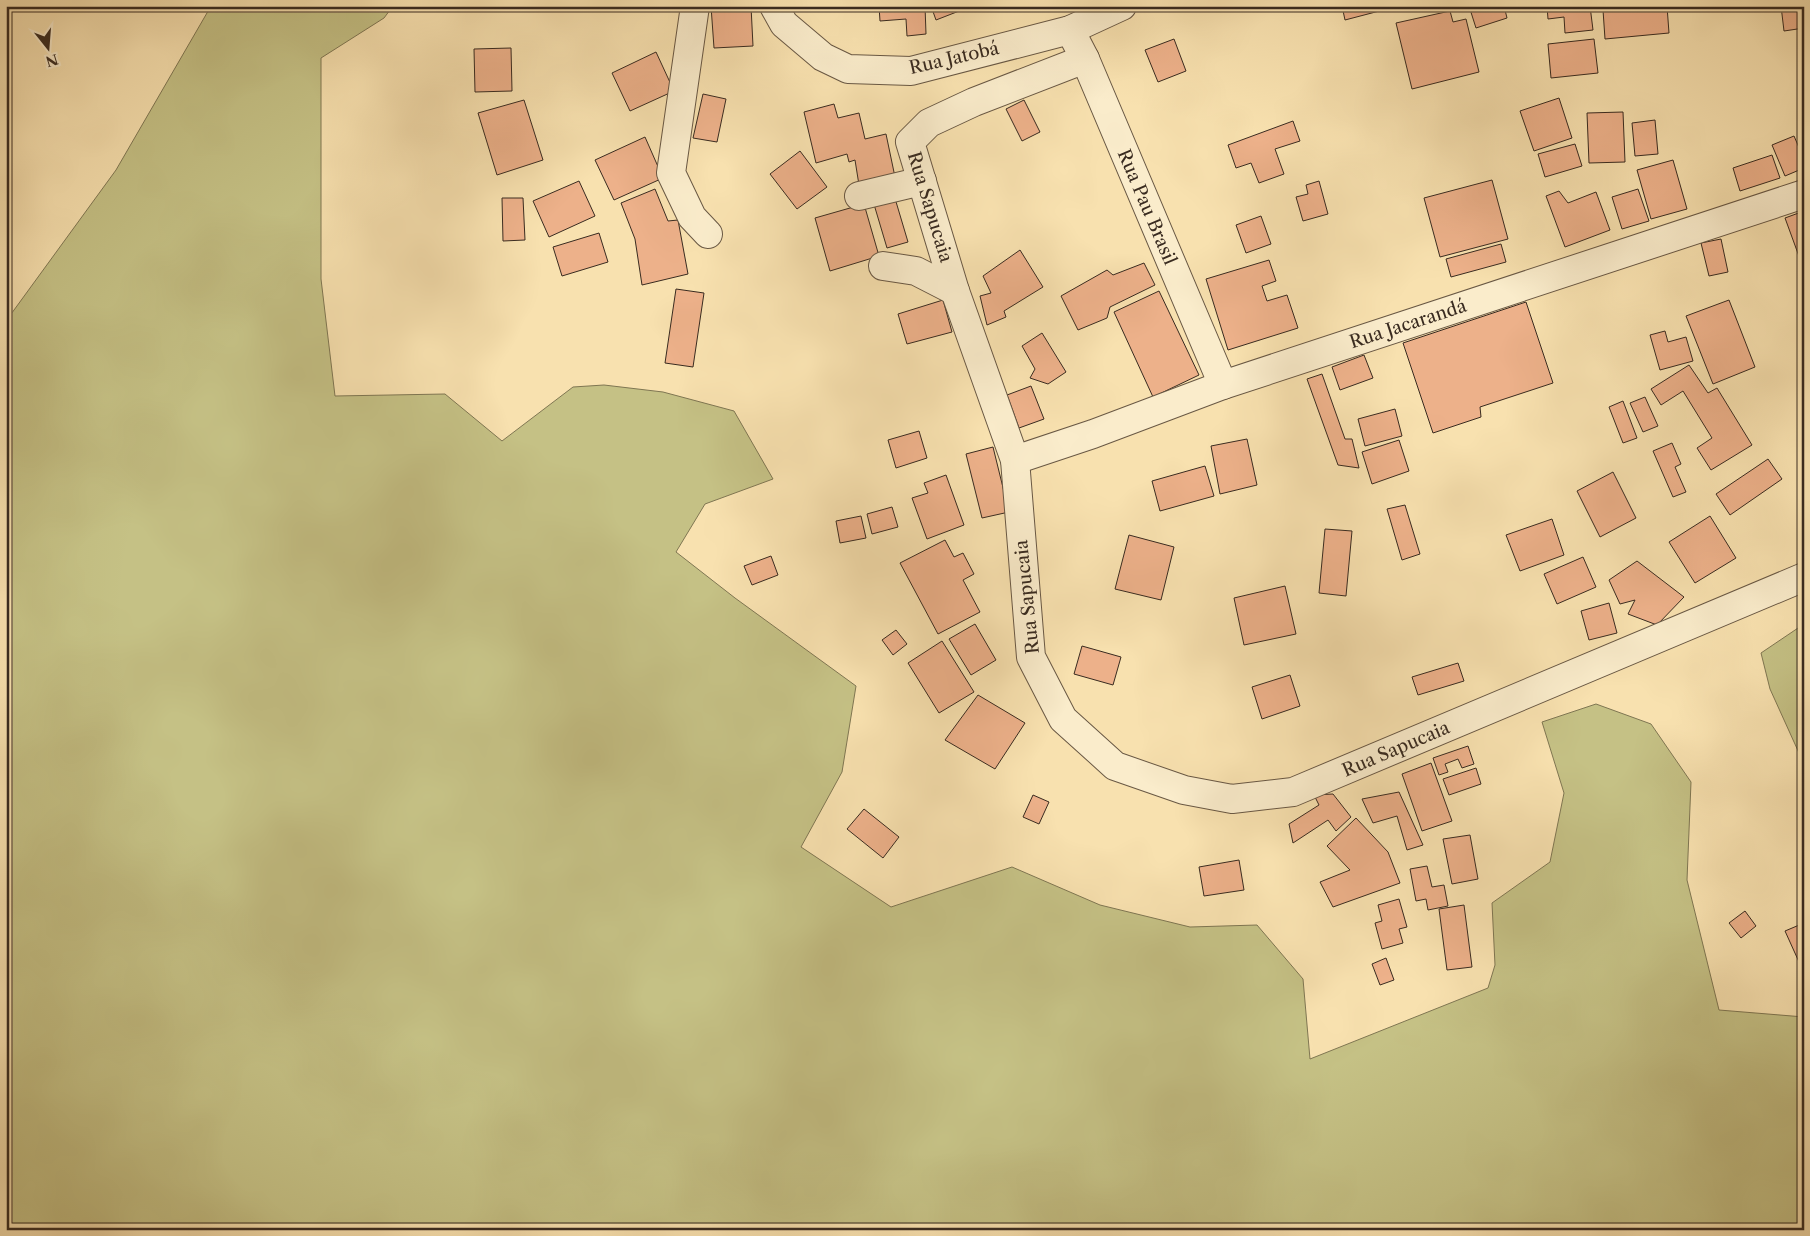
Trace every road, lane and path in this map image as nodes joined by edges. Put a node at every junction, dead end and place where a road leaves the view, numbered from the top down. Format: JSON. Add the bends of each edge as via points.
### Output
{"nodes":[{"id":1,"x":695,"y":6,"type":"edge"},
{"id":2,"x":774,"y":6,"type":"edge"},
{"id":3,"x":1122,"y":6,"type":"edge"},
{"id":4,"x":1070,"y":30,"type":"junction"},
{"id":5,"x":1085,"y":60,"type":"junction"},
{"id":6,"x":922,"y":181,"type":"junction"},
{"id":7,"x":1804,"y":194,"type":"edge"},
{"id":8,"x":859,"y":196,"type":"dead end"},
{"id":9,"x":708,"y":234,"type":"dead end"},
{"id":10,"x":883,"y":266,"type":"dead end"},
{"id":11,"x":955,"y":291,"type":"junction"},
{"id":12,"x":1223,"y":385,"type":"junction"},
{"id":13,"x":1015,"y":460,"type":"junction"},
{"id":14,"x":1804,"y":577,"type":"edge"}],
"edges":[{"from":1,"to":9,"type":"street","via":[[671,173],[692,217]]},
{"from":2,"to":4,"type":"street","name":"Rua Jatobá","via":[[784,24],[816,52],[848,69],[911,70]]},
{"from":3,"to":4,"type":"street","name":"Rua Jatobá"},
{"from":4,"to":5,"type":"street","name":"Rua Pau Brasil"},
{"from":5,"to":6,"type":"street","name":"Rua Sapucaia","via":[[974,102],[929,123],[910,142]]},
{"from":5,"to":12,"type":"street","name":"Rua Pau Brasil"},
{"from":6,"to":8,"type":"street"},
{"from":6,"to":11,"type":"street","name":"Rua Sapucaia"},
{"from":7,"to":12,"type":"street","name":"Rua Jacarandá"},
{"from":10,"to":11,"type":"street","via":[[916,271]]},
{"from":11,"to":13,"type":"street","name":"Rua Sapucaia"},
{"from":12,"to":13,"type":"street","name":"Rua Jacarandá"},
{"from":13,"to":14,"type":"street","name":"Rua Sapucaia","via":[[1031,657],[1063,719],[1115,766],[1184,790],[1232,799],[1292,792]]}]}
